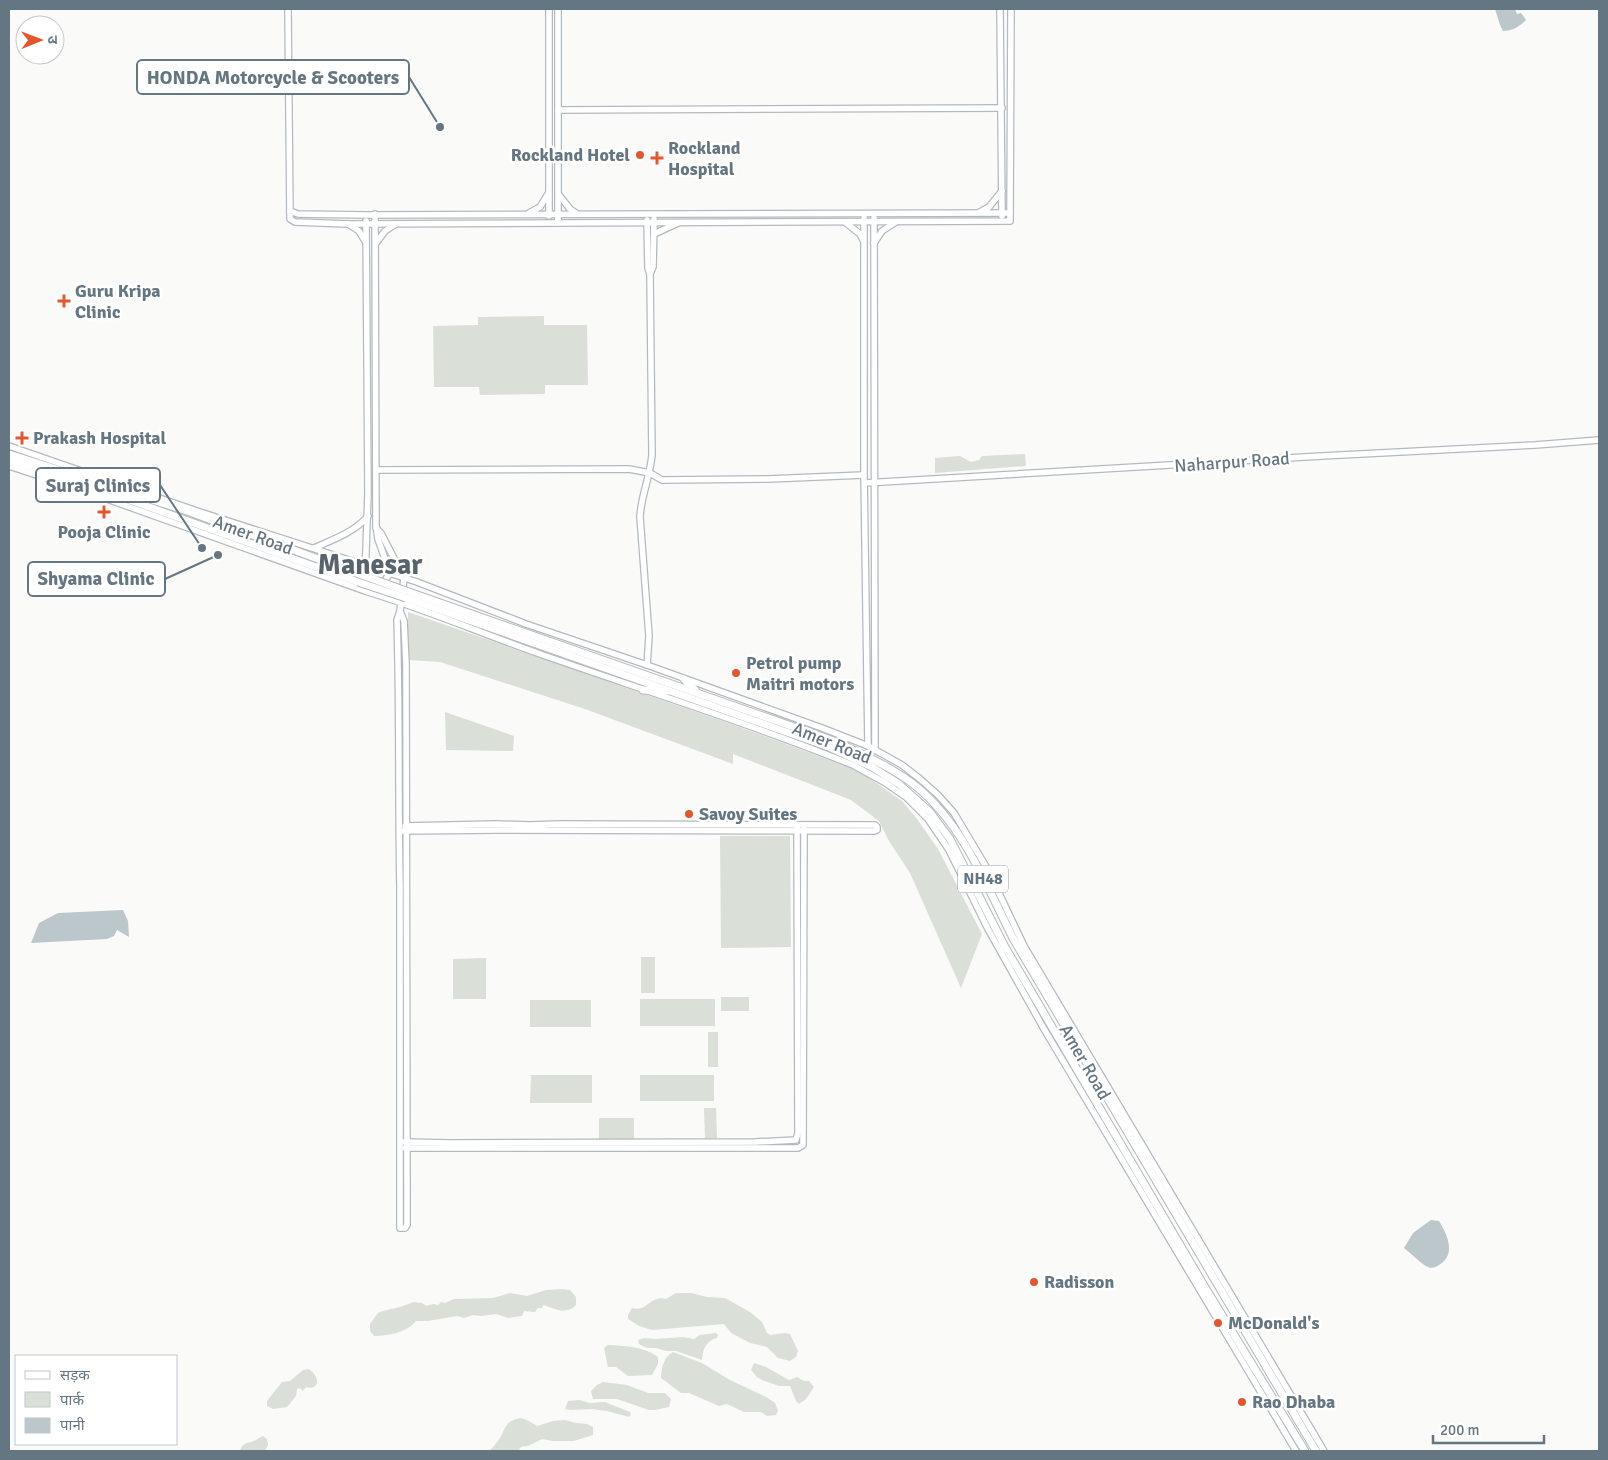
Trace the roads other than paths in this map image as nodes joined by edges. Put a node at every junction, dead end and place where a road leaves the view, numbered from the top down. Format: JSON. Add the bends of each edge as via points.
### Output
{"nodes":[{"id":1,"x":288,"y":9,"type":"edge"},
{"id":2,"x":549,"y":9,"type":"edge"},
{"id":3,"x":558,"y":9,"type":"edge"},
{"id":4,"x":1000,"y":9,"type":"edge"},
{"id":5,"x":1011,"y":9,"type":"edge"},
{"id":6,"x":1002,"y":108,"type":"junction"},
{"id":7,"x":558,"y":110,"type":"junction"},
{"id":8,"x":1002,"y":191,"type":"junction"},
{"id":9,"x":549,"y":192,"type":"junction"},
{"id":10,"x":558,"y":193,"type":"junction"},
{"id":11,"x":290,"y":211,"type":"junction"},
{"id":12,"x":1010,"y":212,"type":"junction"},
{"id":13,"x":650,"y":213,"type":"junction"},
{"id":14,"x":864,"y":213,"type":"junction"},
{"id":15,"x":874,"y":213,"type":"junction"},
{"id":16,"x":978,"y":213,"type":"junction"},
{"id":17,"x":1002,"y":213,"type":"junction"},
{"id":18,"x":375,"y":214,"type":"junction"},
{"id":19,"x":527,"y":214,"type":"junction"},
{"id":20,"x":549,"y":214,"type":"junction"},
{"id":21,"x":558,"y":214,"type":"junction"},
{"id":22,"x":580,"y":214,"type":"junction"},
{"id":23,"x":366,"y":215,"type":"junction"},
{"id":24,"x":844,"y":221,"type":"junction"},
{"id":25,"x":874,"y":221,"type":"junction"},
{"id":26,"x":898,"y":221,"type":"junction"},
{"id":27,"x":1002,"y":221,"type":"junction"},
{"id":28,"x":647,"y":222,"type":"junction"},
{"id":29,"x":654,"y":222,"type":"junction"},
{"id":30,"x":682,"y":222,"type":"junction"},
{"id":31,"x":865,"y":222,"type":"junction"},
{"id":32,"x":398,"y":223,"type":"junction"},
{"id":33,"x":550,"y":223,"type":"junction"},
{"id":34,"x":558,"y":223,"type":"junction"},
{"id":35,"x":348,"y":224,"type":"junction"},
{"id":36,"x":366,"y":224,"type":"junction"},
{"id":37,"x":375,"y":224,"type":"junction"},
{"id":38,"x":654,"y":234,"type":"junction"},
{"id":39,"x":366,"y":243,"type":"junction"},
{"id":40,"x":864,"y":244,"type":"junction"},
{"id":41,"x":874,"y":244,"type":"junction"},
{"id":42,"x":375,"y":245,"type":"junction"},
{"id":43,"x":650,"y":274,"type":"junction"},
{"id":44,"x":376,"y":278,"type":"junction"},
{"id":45,"x":367,"y":279,"type":"junction"},
{"id":46,"x":1599,"y":440,"type":"edge"},
{"id":47,"x":9,"y":446,"type":"edge"},
{"id":48,"x":9,"y":454,"type":"edge"},
{"id":49,"x":9,"y":460,"type":"edge"},
{"id":50,"x":9,"y":466,"type":"edge"},
{"id":51,"x":376,"y":470,"type":"junction"},
{"id":52,"x":650,"y":473,"type":"junction"},
{"id":53,"x":864,"y":475,"type":"junction"},
{"id":54,"x":875,"y":482,"type":"junction"},
{"id":55,"x":865,"y":483,"type":"junction"},
{"id":56,"x":138,"y":506,"type":"junction"},
{"id":57,"x":187,"y":511,"type":"junction"},
{"id":58,"x":197,"y":511,"type":"junction"},
{"id":59,"x":368,"y":516,"type":"junction"},
{"id":60,"x":198,"y":525,"type":"junction"},
{"id":61,"x":376,"y":528,"type":"junction"},
{"id":62,"x":212,"y":536,"type":"junction"},
{"id":63,"x":314,"y":548,"type":"junction"},
{"id":64,"x":366,"y":565,"type":"junction"},
{"id":65,"x":390,"y":573,"type":"junction"},
{"id":66,"x":359,"y":578,"type":"junction"},
{"id":67,"x":404,"y":578,"type":"junction"},
{"id":68,"x":365,"y":591,"type":"junction"},
{"id":69,"x":377,"y":594,"type":"junction"},
{"id":70,"x":404,"y":597,"type":"junction"},
{"id":71,"x":400,"y":611,"type":"junction"},
{"id":72,"x":647,"y":665,"type":"junction"},
{"id":73,"x":684,"y":679,"type":"junction"},
{"id":74,"x":644,"y":690,"type":"junction"},
{"id":75,"x":674,"y":692,"type":"junction"},
{"id":76,"x":698,"y":693,"type":"junction"},
{"id":77,"x":868,"y":746,"type":"junction"},
{"id":78,"x":875,"y":750,"type":"junction"},
{"id":79,"x":801,"y":827,"type":"junction"},
{"id":80,"x":406,"y":829,"type":"junction"},
{"id":81,"x":398,"y":830,"type":"junction"},
{"id":82,"x":994,"y":892,"type":"junction"},
{"id":83,"x":987,"y":919,"type":"junction"},
{"id":84,"x":400,"y":1145,"type":"junction"},
{"id":85,"x":407,"y":1145,"type":"junction"},
{"id":86,"x":1165,"y":1190,"type":"junction"},
{"id":87,"x":1268,"y":1397,"type":"junction"},
{"id":88,"x":1296,"y":1451,"type":"edge"},
{"id":89,"x":1305,"y":1451,"type":"edge"},
{"id":90,"x":1316,"y":1451,"type":"edge"},
{"id":91,"x":1324,"y":1451,"type":"edge"}],
"edges":[{"from":1,"to":11,"type":"street"},
{"from":2,"to":9,"type":"street"},
{"from":3,"to":7,"type":"street"},
{"from":4,"to":6,"type":"street"},
{"from":5,"to":12,"type":"street"},
{"from":6,"to":7,"type":"street"},
{"from":6,"to":8,"type":"street"},
{"from":7,"to":10,"type":"street"},
{"from":8,"to":16,"type":"street","via":[[990,207]]},
{"from":8,"to":17,"type":"street"},
{"from":9,"to":19,"type":"street","via":[[540,207]]},
{"from":9,"to":20,"type":"street"},
{"from":10,"to":21,"type":"street"},
{"from":10,"to":22,"type":"street","via":[[570,209]]},
{"from":11,"to":23,"type":"street","via":[[298,214]]},
{"from":11,"to":35,"type":"street","via":[[290,219],[294,222]]},
{"from":12,"to":17,"type":"street"},
{"from":12,"to":27,"type":"street","via":[[1010,221]]},
{"from":13,"to":14,"type":"street"},
{"from":13,"to":22,"type":"street"},
{"from":13,"to":28,"type":"street"},
{"from":13,"to":29,"type":"street"},
{"from":14,"to":15,"type":"street"},
{"from":14,"to":31,"type":"street"},
{"from":15,"to":16,"type":"street"},
{"from":15,"to":25,"type":"street"},
{"from":16,"to":17,"type":"street"},
{"from":17,"to":27,"type":"street"},
{"from":18,"to":19,"type":"street"},
{"from":18,"to":23,"type":"street"},
{"from":18,"to":37,"type":"street"},
{"from":19,"to":20,"type":"street"},
{"from":20,"to":21,"type":"street"},
{"from":20,"to":33,"type":"street"},
{"from":21,"to":22,"type":"street"},
{"from":21,"to":34,"type":"street"},
{"from":23,"to":36,"type":"street"},
{"from":24,"to":30,"type":"street"},
{"from":24,"to":31,"type":"street"},
{"from":24,"to":40,"type":"street","via":[[860,234]]},
{"from":25,"to":26,"type":"street"},
{"from":25,"to":31,"type":"street"},
{"from":25,"to":41,"type":"street"},
{"from":26,"to":27,"type":"street"},
{"from":26,"to":41,"type":"street","via":[[882,231]]},
{"from":28,"to":29,"type":"street"},
{"from":28,"to":34,"type":"street"},
{"from":28,"to":43,"type":"street"},
{"from":29,"to":30,"type":"street"},
{"from":29,"to":38,"type":"street"},
{"from":30,"to":38,"type":"street"},
{"from":31,"to":40,"type":"street"},
{"from":32,"to":33,"type":"street"},
{"from":32,"to":37,"type":"street"},
{"from":32,"to":42,"type":"street","via":[[388,228]]},
{"from":33,"to":34,"type":"street"},
{"from":35,"to":36,"type":"street"},
{"from":35,"to":39,"type":"street","via":[[359,231]]},
{"from":36,"to":37,"type":"street"},
{"from":36,"to":39,"type":"street"},
{"from":37,"to":42,"type":"street"},
{"from":38,"to":43,"type":"street"},
{"from":39,"to":45,"type":"street"},
{"from":40,"to":53,"type":"street"},
{"from":41,"to":54,"type":"street"},
{"from":42,"to":44,"type":"street"},
{"from":43,"to":52,"type":"street"},
{"from":44,"to":45,"type":"street"},
{"from":44,"to":51,"type":"street"},
{"from":45,"to":59,"type":"street"},
{"from":46,"to":54,"type":"street","name":"Naharpur Road"},
{"from":47,"to":58,"type":"street"},
{"from":48,"to":57,"type":"highway","name":"Amer Road","number":"NH48"},
{"from":49,"to":56,"type":"highway","name":"Amer Road","number":"NH48"},
{"from":50,"to":56,"type":"street"},
{"from":51,"to":52,"type":"street","via":[[629,470]]},
{"from":51,"to":61,"type":"street"},
{"from":52,"to":53,"type":"street","via":[[662,480]]},
{"from":52,"to":72,"type":"street","via":[[640,502],[649,636]]},
{"from":53,"to":55,"type":"street"},
{"from":54,"to":55,"type":"street","name":"Naharpur Road"},
{"from":54,"to":78,"type":"street"},
{"from":55,"to":77,"type":"street"},
{"from":56,"to":60,"type":"highway","name":"Amer Road","number":"NH48"},
{"from":56,"to":62,"type":"street"},
{"from":57,"to":58,"type":"highway"},
{"from":57,"to":66,"type":"highway","name":"Amer Road","number":"NH48"},
{"from":58,"to":63,"type":"street"},
{"from":59,"to":63,"type":"street","via":[[360,524]]},
{"from":59,"to":64,"type":"street"},
{"from":60,"to":62,"type":"highway"},
{"from":60,"to":66,"type":"highway","name":"Amer Road","number":"NH48"},
{"from":61,"to":65,"type":"street"},
{"from":61,"to":67,"type":"street"},
{"from":62,"to":68,"type":"street"},
{"from":63,"to":64,"type":"street"},
{"from":64,"to":65,"type":"street"},
{"from":64,"to":68,"type":"street"},
{"from":65,"to":67,"type":"street"},
{"from":65,"to":69,"type":"street"},
{"from":66,"to":70,"type":"highway","name":"Amer Road","number":"NH48","bridge":true},
{"from":67,"to":70,"type":"street"},
{"from":67,"to":72,"type":"street"},
{"from":68,"to":69,"type":"street"},
{"from":69,"to":70,"type":"street"},
{"from":70,"to":71,"type":"street"},
{"from":70,"to":74,"type":"street","via":[[516,646]]},
{"from":70,"to":75,"type":"highway","name":"Amer Road","number":"NH48"},
{"from":70,"to":76,"type":"highway","name":"Amer Road","number":"NH48"},
{"from":71,"to":80,"type":"street","via":[[404,622],[406,664]]},
{"from":71,"to":81,"type":"street","via":[[397,620]]},
{"from":72,"to":73,"type":"street"},
{"from":73,"to":76,"type":"highway"},
{"from":73,"to":77,"type":"street"},
{"from":74,"to":75,"type":"highway"},
{"from":74,"to":83,"type":"street","via":[[841,760],[884,782],[911,802],[937,832]]},
{"from":75,"to":83,"type":"highway","name":"Amer Road","number":"NH48","via":[[829,747],[899,784],[930,812],[950,839]]},
{"from":76,"to":82,"type":"highway","name":"Amer Road","number":"NH48","via":[[831,740],[877,761],[918,788],[941,811]]},
{"from":77,"to":78,"type":"street"},
{"from":78,"to":82,"type":"street","via":[[920,779],[954,814],[985,865]]},
{"from":79,"to":79,"type":"street","via":[[876,825],[877,830],[874,831]]},
{"from":79,"to":80,"type":"street","via":[[496,824]]},
{"from":79,"to":85,"type":"street","via":[[796,1140]]},
{"from":80,"to":81,"type":"street"},
{"from":80,"to":85,"type":"street"},
{"from":81,"to":84,"type":"street"},
{"from":82,"to":86,"type":"highway","name":"Amer Road","number":"NH48","via":[[1014,940]]},
{"from":83,"to":87,"type":"highway","name":"Amer Road","number":"NH48"},
{"from":84,"to":85,"type":"street"},
{"from":84,"to":85,"type":"street","via":[[400,1228],[405,1228]]},
{"from":86,"to":90,"type":"highway","name":"Amer Road","number":"NH48"},
{"from":86,"to":91,"type":"street"},
{"from":87,"to":88,"type":"street"},
{"from":87,"to":89,"type":"highway","name":"Amer Road","number":"NH48"}]}
